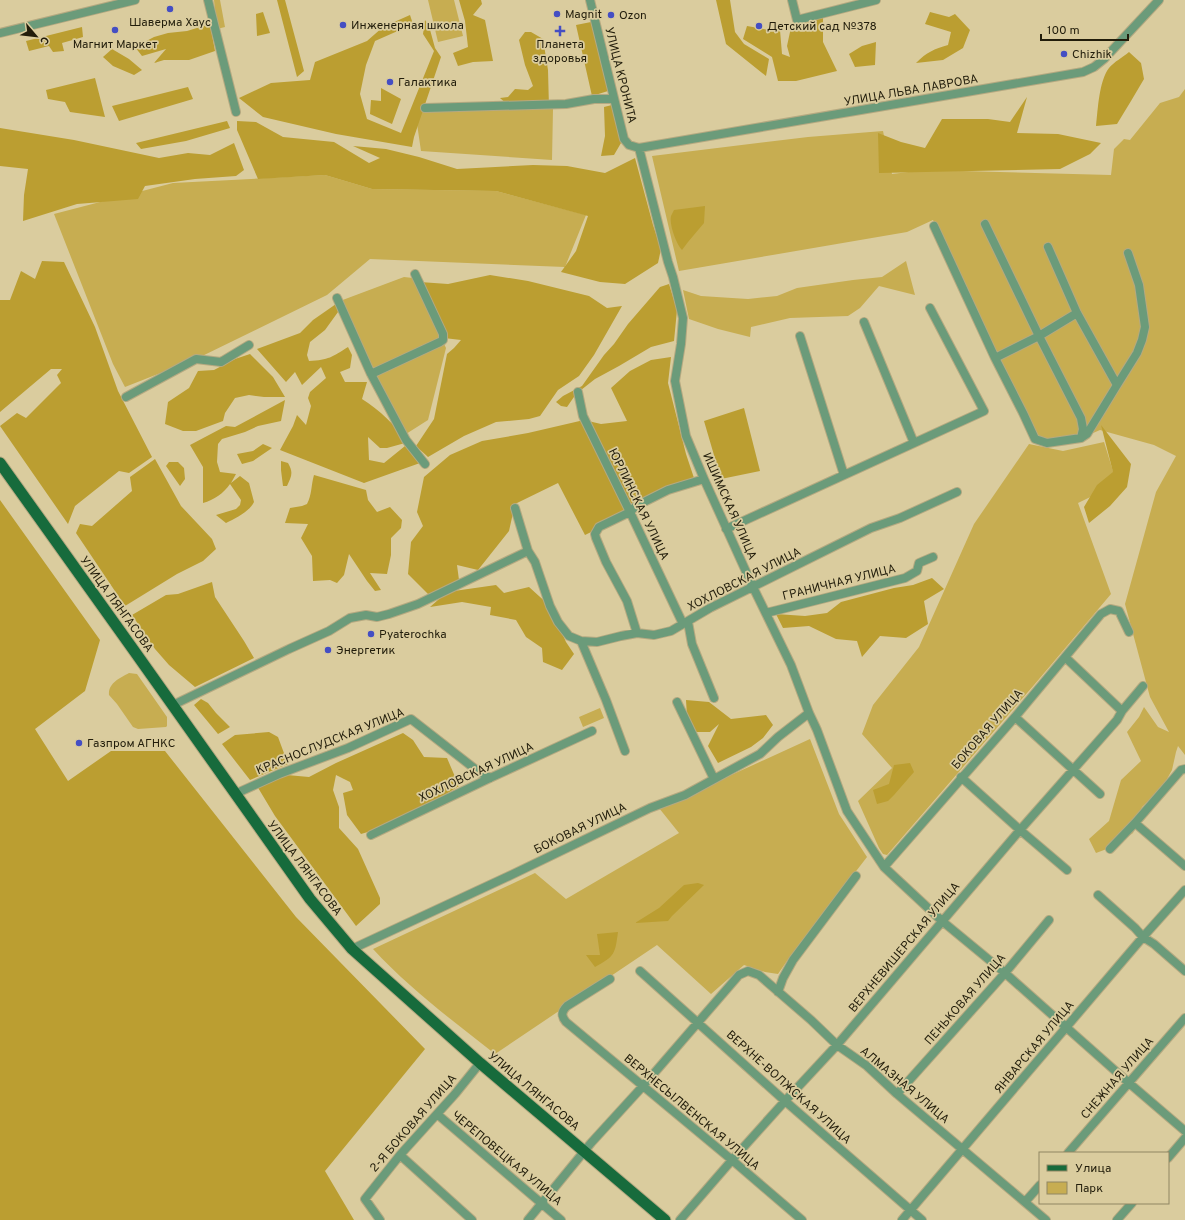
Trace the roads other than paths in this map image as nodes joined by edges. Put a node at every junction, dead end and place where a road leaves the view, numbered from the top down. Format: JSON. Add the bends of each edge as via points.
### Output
{"nodes":[{"id":1,"x":135,"y":0,"type":"edge"},
{"id":2,"x":208,"y":0,"type":"edge"},
{"id":3,"x":590,"y":0,"type":"edge"},
{"id":4,"x":792,"y":0,"type":"edge"},
{"id":5,"x":876,"y":0,"type":"edge"},
{"id":6,"x":1158,"y":0,"type":"edge"},
{"id":7,"x":0,"y":33,"type":"edge"},
{"id":8,"x":614,"y":99,"type":"junction"},
{"id":9,"x":425,"y":108,"type":"dead end"},
{"id":10,"x":236,"y":112,"type":"dead end"},
{"id":11,"x":639,"y":148,"type":"junction"},
{"id":12,"x":985,"y":224,"type":"dead end"},
{"id":13,"x":934,"y":226,"type":"dead end"},
{"id":14,"x":1048,"y":247,"type":"dead end"},
{"id":15,"x":1128,"y":254,"type":"dead end"},
{"id":16,"x":415,"y":274,"type":"dead end"},
{"id":17,"x":337,"y":298,"type":"dead end"},
{"id":18,"x":930,"y":308,"type":"dead end"},
{"id":19,"x":1077,"y":313,"type":"junction"},
{"id":20,"x":864,"y":322,"type":"dead end"},
{"id":21,"x":800,"y":336,"type":"dead end"},
{"id":22,"x":1039,"y":336,"type":"junction"},
{"id":23,"x":249,"y":345,"type":"dead end"},
{"id":24,"x":995,"y":358,"type":"junction"},
{"id":25,"x":371,"y":374,"type":"junction"},
{"id":26,"x":1117,"y":385,"type":"junction"},
{"id":27,"x":578,"y":392,"type":"dead end"},
{"id":28,"x":126,"y":397,"type":"dead end"},
{"id":29,"x":1081,"y":438,"type":"junction"},
{"id":30,"x":914,"y":443,"type":"junction"},
{"id":31,"x":0,"y":463,"type":"edge"},
{"id":32,"x":425,"y":464,"type":"dead end"},
{"id":33,"x":844,"y":475,"type":"junction"},
{"id":34,"x":704,"y":479,"type":"junction"},
{"id":35,"x":956,"y":492,"type":"dead end"},
{"id":36,"x":515,"y":508,"type":"dead end"},
{"id":37,"x":630,"y":512,"type":"junction"},
{"id":38,"x":726,"y":529,"type":"junction"},
{"id":39,"x":528,"y":551,"type":"junction"},
{"id":40,"x":933,"y":557,"type":"dead end"},
{"id":41,"x":753,"y":587,"type":"junction"},
{"id":42,"x":766,"y":613,"type":"junction"},
{"id":43,"x":686,"y":623,"type":"junction"},
{"id":44,"x":1129,"y":632,"type":"dead end"},
{"id":45,"x":637,"y":633,"type":"junction"},
{"id":46,"x":581,"y":641,"type":"junction"},
{"id":47,"x":1065,"y":657,"type":"junction"},
{"id":48,"x":1143,"y":686,"type":"dead end"},
{"id":49,"x":714,"y":698,"type":"dead end"},
{"id":50,"x":677,"y":702,"type":"dead end"},
{"id":51,"x":172,"y":705,"type":"junction"},
{"id":52,"x":1122,"y":711,"type":"junction"},
{"id":53,"x":809,"y":713,"type":"junction"},
{"id":54,"x":1014,"y":717,"type":"junction"},
{"id":55,"x":592,"y":731,"type":"dead end"},
{"id":56,"x":625,"y":751,"type":"dead end"},
{"id":57,"x":1185,"y":769,"type":"edge"},
{"id":58,"x":1073,"y":770,"type":"junction"},
{"id":59,"x":962,"y":777,"type":"junction"},
{"id":60,"x":490,"y":778,"type":"junction"},
{"id":61,"x":714,"y":779,"type":"junction"},
{"id":62,"x":235,"y":794,"type":"junction"},
{"id":63,"x":1100,"y":794,"type":"dead end"},
{"id":64,"x":1135,"y":823,"type":"junction"},
{"id":65,"x":1020,"y":830,"type":"junction"},
{"id":66,"x":371,"y":835,"type":"dead end"},
{"id":67,"x":1110,"y":849,"type":"dead end"},
{"id":68,"x":1185,"y":866,"type":"edge"},
{"id":69,"x":884,"y":867,"type":"junction"},
{"id":70,"x":1067,"y":870,"type":"dead end"},
{"id":71,"x":856,"y":876,"type":"dead end"},
{"id":72,"x":1185,"y":890,"type":"edge"},
{"id":73,"x":1098,"y":895,"type":"dead end"},
{"id":74,"x":1049,"y":920,"type":"dead end"},
{"id":75,"x":942,"y":921,"type":"junction"},
{"id":76,"x":1143,"y":937,"type":"junction"},
{"id":77,"x":352,"y":949,"type":"junction"},
{"id":78,"x":1185,"y":970,"type":"edge"},
{"id":79,"x":640,"y":971,"type":"dead end"},
{"id":80,"x":1004,"y":973,"type":"junction"},
{"id":81,"x":610,"y":979,"type":"dead end"},
{"id":82,"x":778,"y":992,"type":"junction"},
{"id":83,"x":1185,"y":1018,"type":"edge"},
{"id":84,"x":699,"y":1023,"type":"junction"},
{"id":85,"x":1066,"y":1028,"type":"junction"},
{"id":86,"x":837,"y":1045,"type":"junction"},
{"id":87,"x":480,"y":1063,"type":"junction"},
{"id":88,"x":1129,"y":1083,"type":"junction"},
{"id":89,"x":642,"y":1086,"type":"junction"},
{"id":90,"x":897,"y":1094,"type":"junction"},
{"id":91,"x":785,"y":1101,"type":"junction"},
{"id":92,"x":437,"y":1114,"type":"junction"},
{"id":93,"x":1185,"y":1131,"type":"edge"},
{"id":94,"x":1185,"y":1138,"type":"edge"},
{"id":95,"x":962,"y":1149,"type":"junction"},
{"id":96,"x":584,"y":1151,"type":"junction"},
{"id":97,"x":1069,"y":1152,"type":"edge"},
{"id":98,"x":400,"y":1155,"type":"junction"},
{"id":99,"x":1169,"y":1157,"type":"edge"},
{"id":100,"x":732,"y":1160,"type":"junction"},
{"id":101,"x":1039,"y":1186,"type":"edge"},
{"id":102,"x":542,"y":1202,"type":"junction"},
{"id":103,"x":1025,"y":1202,"type":"junction"},
{"id":104,"x":1131,"y":1204,"type":"edge"},
{"id":105,"x":910,"y":1210,"type":"junction"},
{"id":106,"x":380,"y":1220,"type":"edge"},
{"id":107,"x":472,"y":1220,"type":"edge"},
{"id":108,"x":528,"y":1220,"type":"edge"},
{"id":109,"x":561,"y":1220,"type":"edge"},
{"id":110,"x":665,"y":1220,"type":"edge"},
{"id":111,"x":680,"y":1220,"type":"edge"},
{"id":112,"x":802,"y":1220,"type":"edge"},
{"id":113,"x":902,"y":1220,"type":"edge"},
{"id":114,"x":922,"y":1220,"type":"edge"},
{"id":115,"x":1046,"y":1220,"type":"edge"},
{"id":116,"x":1117,"y":1220,"type":"edge"}],
"edges":[{"from":1,"to":7,"type":"street"},
{"from":2,"to":10,"type":"street"},
{"from":3,"to":8,"type":"street","name":"УЛИЦА КРОНИТА"},
{"from":4,"to":5,"type":"street","via":[[797,20]]},
{"from":6,"to":11,"type":"street","name":"УЛИЦА ЛЬВА ЛАВРОВА","via":[[1104,59],[1083,72]]},
{"from":8,"to":9,"type":"street","via":[[594,99],[566,104]]},
{"from":8,"to":11,"type":"street","name":"УЛИЦА КРОНИТА","via":[[624,139],[629,146]]},
{"from":11,"to":34,"type":"street","name":"ИШИМСКАЯ УЛИЦА","via":[[683,318],[675,381],[686,436]]},
{"from":12,"to":22,"type":"street"},
{"from":13,"to":24,"type":"street"},
{"from":14,"to":19,"type":"street"},
{"from":15,"to":26,"type":"street","via":[[1139,285],[1146,327],[1137,353]]},
{"from":16,"to":25,"type":"street","via":[[444,338]]},
{"from":17,"to":25,"type":"street"},
{"from":18,"to":30,"type":"street","via":[[984,411]]},
{"from":19,"to":22,"type":"street"},
{"from":19,"to":26,"type":"street"},
{"from":20,"to":30,"type":"street"},
{"from":21,"to":33,"type":"street"},
{"from":22,"to":24,"type":"street"},
{"from":22,"to":29,"type":"street","via":[[1081,418]]},
{"from":23,"to":28,"type":"street","via":[[222,362],[196,359]]},
{"from":24,"to":29,"type":"street","via":[[1035,439],[1047,442]]},
{"from":25,"to":32,"type":"street","via":[[406,440]]},
{"from":26,"to":29,"type":"street","via":[[1087,434]]},
{"from":27,"to":37,"type":"street","name":"ЮРЛИНСКАЯ УЛИЦА","via":[[583,416]]},
{"from":30,"to":33,"type":"street"},
{"from":31,"to":51,"type":"main road","name":"УЛИЦА ЛЯНГАСОВА"},
{"from":33,"to":38,"type":"street"},
{"from":34,"to":37,"type":"street","via":[[668,490],[636,506]]},
{"from":34,"to":38,"type":"street","name":"ИШИМСКАЯ УЛИЦА"},
{"from":35,"to":41,"type":"street","name":"ХОХЛОВСКАЯ УЛИЦА","via":[[900,518],[871,528]]},
{"from":36,"to":39,"type":"street"},
{"from":37,"to":43,"type":"street","name":"ЮРЛИНСКАЯ УЛИЦА"},
{"from":37,"to":45,"type":"street","via":[[599,527],[595,534],[606,562],[627,601]]},
{"from":38,"to":41,"type":"street","name":"ИШИМСКАЯ УЛИЦА"},
{"from":39,"to":46,"type":"street","via":[[535,562],[558,622],[569,636]]},
{"from":39,"to":51,"type":"street","via":[[418,604],[377,617],[366,615],[350,618],[329,631]]},
{"from":40,"to":42,"type":"street","name":"ГРАНИЧНАЯ УЛИЦА","via":[[919,563],[917,570],[905,578]]},
{"from":41,"to":42,"type":"street","name":"ИШИМСКАЯ УЛИЦА"},
{"from":41,"to":43,"type":"street","name":"ХОХЛОВСКАЯ УЛИЦА"},
{"from":42,"to":53,"type":"street","name":"ИШИМСКАЯ УЛИЦА","via":[[791,665]]},
{"from":43,"to":45,"type":"street","name":"ХОХЛОВСКАЯ УЛИЦА","via":[[671,631],[654,635]]},
{"from":43,"to":49,"type":"street","name":"ЮРЛИНСКАЯ УЛИЦА"},
{"from":44,"to":47,"type":"street","name":"БОКОВАЯ УЛИЦА","via":[[1119,611],[1110,609],[1101,614]]},
{"from":45,"to":46,"type":"street","name":"ХОХЛОВСКАЯ УЛИЦА","via":[[597,642]]},
{"from":46,"to":56,"type":"street"},
{"from":47,"to":52,"type":"street"},
{"from":47,"to":54,"type":"street","name":"БОКОВАЯ УЛИЦА"},
{"from":48,"to":52,"type":"street","name":"ВЕРХНЕВИШЕРСКАЯ УЛИЦА"},
{"from":50,"to":61,"type":"street"},
{"from":51,"to":62,"type":"main road","name":"УЛИЦА ЛЯНГАСОВА"},
{"from":52,"to":58,"type":"street","name":"ВЕРХНЕВИШЕРСКАЯ УЛИЦА"},
{"from":53,"to":61,"type":"street","name":"БОКОВАЯ УЛИЦА","via":[[760,754]]},
{"from":53,"to":69,"type":"street","name":"ИШИМСКАЯ УЛИЦА","via":[[847,811]]},
{"from":54,"to":58,"type":"street"},
{"from":54,"to":59,"type":"street","name":"БОКОВАЯ УЛИЦА"},
{"from":55,"to":60,"type":"street","name":"ХОХЛОВСКАЯ УЛИЦА"},
{"from":57,"to":64,"type":"street","via":[[1181,770]]},
{"from":58,"to":63,"type":"street"},
{"from":58,"to":65,"type":"street","name":"ВЕРХНЕВИШЕРСКАЯ УЛИЦА"},
{"from":59,"to":65,"type":"street"},
{"from":59,"to":69,"type":"street","name":"БОКОВАЯ УЛИЦА"},
{"from":60,"to":62,"type":"street","name":"КРАСНОСЛУДСКАЯ УЛИЦА","via":[[411,720]]},
{"from":60,"to":66,"type":"street","name":"ХОХЛОВСКАЯ УЛИЦА"},
{"from":61,"to":77,"type":"street","name":"БОКОВАЯ УЛИЦА","via":[[685,795],[650,808]]},
{"from":62,"to":77,"type":"main road","name":"УЛИЦА ЛЯНГАСОВА","via":[[310,899]]},
{"from":64,"to":67,"type":"street"},
{"from":64,"to":68,"type":"street"},
{"from":65,"to":70,"type":"street"},
{"from":65,"to":75,"type":"street","name":"ВЕРХНЕВИШЕРСКАЯ УЛИЦА"},
{"from":69,"to":75,"type":"street","name":"ИШИМСКАЯ УЛИЦА"},
{"from":71,"to":82,"type":"street","via":[[793,960]]},
{"from":72,"to":76,"type":"street","name":"ЯНВАРСКАЯ УЛИЦА"},
{"from":73,"to":76,"type":"street"},
{"from":74,"to":80,"type":"street","name":"ПЕНЬКОВАЯ УЛИЦА"},
{"from":75,"to":80,"type":"street","name":"ИШИМСКАЯ УЛИЦА"},
{"from":75,"to":86,"type":"street","name":"ВЕРХНЕВИШЕРСКАЯ УЛИЦА"},
{"from":76,"to":78,"type":"street"},
{"from":76,"to":85,"type":"street","name":"ЯНВАРСКАЯ УЛИЦА"},
{"from":77,"to":87,"type":"main road","name":"УЛИЦА ЛЯНГАСОВА"},
{"from":79,"to":84,"type":"street","name":"ВЕРХНЕ-ВОЛЖСКАЯ УЛИЦА"},
{"from":80,"to":85,"type":"street","name":"ИШИМСКАЯ УЛИЦА"},
{"from":80,"to":90,"type":"street","name":"ПЕНЬКОВАЯ УЛИЦА"},
{"from":81,"to":89,"type":"street","name":"ВЕРХНЕСЫЛВЕНСКАЯ УЛИЦА","via":[[567,1006],[562,1017]]},
{"from":82,"to":84,"type":"street","name":"АЛМАЗНАЯ УЛИЦА","via":[[759,975],[748,971],[739,975]]},
{"from":82,"to":86,"type":"street","name":"АЛМАЗНАЯ УЛИЦА"},
{"from":83,"to":88,"type":"street","name":"СНЕЖНАЯ УЛИЦА"},
{"from":84,"to":89,"type":"street"},
{"from":84,"to":91,"type":"street","name":"ВЕРХНЕ-ВОЛЖСКАЯ УЛИЦА"},
{"from":85,"to":88,"type":"street","name":"ИШИМСКАЯ УЛИЦА"},
{"from":85,"to":95,"type":"street","name":"ЯНВАРСКАЯ УЛИЦА"},
{"from":86,"to":90,"type":"street","name":"АЛМАЗНАЯ УЛИЦА","via":[[867,1066]]},
{"from":86,"to":91,"type":"street","name":"ВЕРХНЕВИШЕРСКАЯ УЛИЦА"},
{"from":87,"to":92,"type":"street","name":"2-Я БОКОВАЯ УЛИЦА"},
{"from":87,"to":96,"type":"main road","name":"УЛИЦА ЛЯНГАСОВА"},
{"from":88,"to":93,"type":"street","name":"ИШИМСКАЯ УЛИЦА"},
{"from":88,"to":97,"type":"street","name":"СНЕЖНАЯ УЛИЦА"},
{"from":89,"to":96,"type":"street"},
{"from":89,"to":100,"type":"street","name":"ВЕРХНЕСЫЛВЕНСКАЯ УЛИЦА"},
{"from":90,"to":95,"type":"street","name":"АЛМАЗНАЯ УЛИЦА"},
{"from":91,"to":100,"type":"street","name":"ВЕРХНЕВИШЕРСКАЯ УЛИЦА"},
{"from":91,"to":105,"type":"street","name":"ВЕРХНЕ-ВОЛЖСКАЯ УЛИЦА"},
{"from":92,"to":98,"type":"street","name":"2-Я БОКОВАЯ УЛИЦА"},
{"from":92,"to":102,"type":"street","name":"ЧЕРЕПОВЕЦКАЯ УЛИЦА"},
{"from":94,"to":99,"type":"street"},
{"from":95,"to":103,"type":"street","name":"АЛМАЗНАЯ УЛИЦА"},
{"from":95,"to":105,"type":"street","name":"ЯНВАРСКАЯ УЛИЦА"},
{"from":96,"to":102,"type":"street"},
{"from":96,"to":110,"type":"main road","name":"УЛИЦА ЛЯНГАСОВА"},
{"from":98,"to":106,"type":"street","name":"2-Я БОКОВАЯ УЛИЦА","via":[[365,1199]]},
{"from":98,"to":107,"type":"street"},
{"from":100,"to":111,"type":"street","name":"ВЕРХНЕВИШЕРСКАЯ УЛИЦА"},
{"from":100,"to":112,"type":"street","name":"ВЕРХНЕСЫЛВЕНСКАЯ УЛИЦА"},
{"from":101,"to":103,"type":"street"},
{"from":102,"to":108,"type":"street"},
{"from":102,"to":109,"type":"street","name":"ЧЕРЕПОВЕЦКАЯ УЛИЦА"},
{"from":103,"to":115,"type":"street","name":"АЛМАЗНАЯ УЛИЦА"},
{"from":104,"to":116,"type":"street"},
{"from":105,"to":113,"type":"street","name":"ЯНВАРСКАЯ УЛИЦА"},
{"from":105,"to":114,"type":"street","name":"ВЕРХНЕ-ВОЛЖСКАЯ УЛИЦА"}]}
